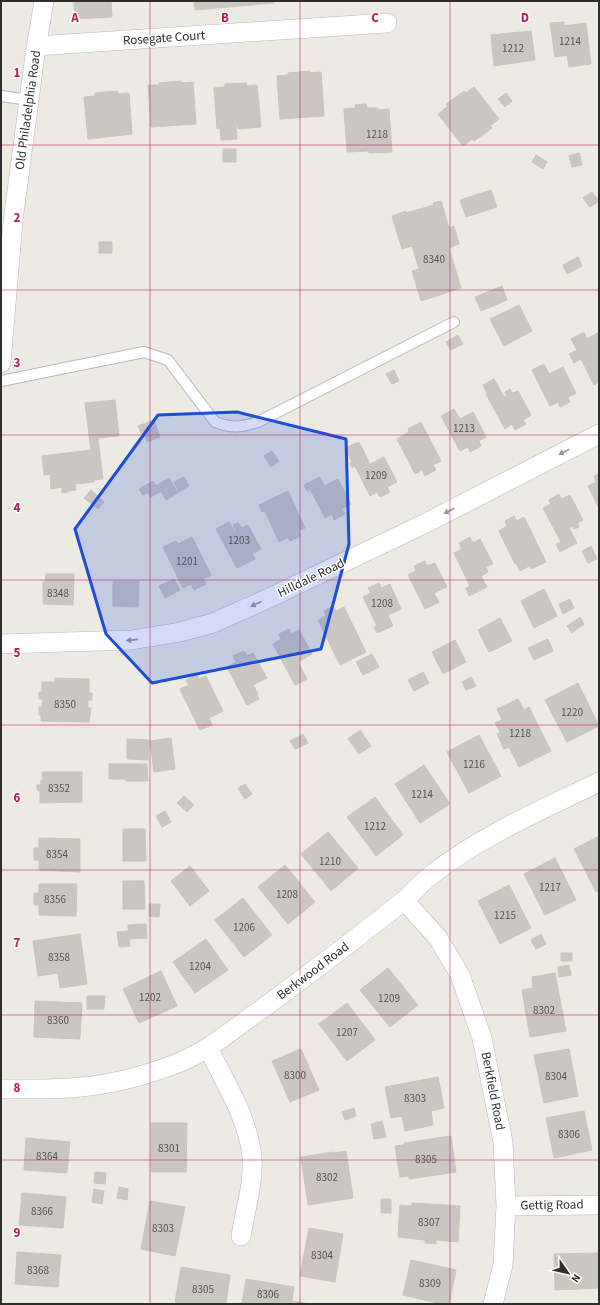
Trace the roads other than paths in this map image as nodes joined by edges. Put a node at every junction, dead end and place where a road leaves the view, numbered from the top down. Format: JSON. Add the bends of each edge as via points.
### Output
{"nodes":[{"id":1,"x":44,"y":1,"type":"edge"},
{"id":2,"x":387,"y":23,"type":"dead end"},
{"id":3,"x":36,"y":46,"type":"junction"},
{"id":4,"x":1,"y":96,"type":"edge"},
{"id":5,"x":29,"y":100,"type":"junction"},
{"id":6,"x":454,"y":322,"type":"dead end"},
{"id":7,"x":1,"y":363,"type":"edge"},
{"id":8,"x":1,"y":381,"type":"edge"},
{"id":9,"x":599,"y":434,"type":"edge"},
{"id":10,"x":1,"y":644,"type":"edge"},
{"id":11,"x":599,"y":782,"type":"edge"},
{"id":12,"x":404,"y":900,"type":"junction"},
{"id":13,"x":208,"y":1048,"type":"junction"},
{"id":14,"x":1,"y":1089,"type":"edge"},
{"id":15,"x":599,"y":1204,"type":"edge"},
{"id":16,"x":506,"y":1206,"type":"junction"},
{"id":17,"x":241,"y":1236,"type":"dead end"},
{"id":18,"x":493,"y":1304,"type":"edge"}],
"edges":[{"from":1,"to":3,"type":"street","name":"Old Philadelphia Road"},
{"from":2,"to":3,"type":"street","name":"Rosegate Court"},
{"from":3,"to":5,"type":"street","name":"Old Philadelphia Road"},
{"from":4,"to":5,"type":"lane"},
{"from":5,"to":7,"type":"street","name":"Old Philadelphia Road","via":[[12,220]]},
{"from":6,"to":8,"type":"lane","via":[[258,422],[241,427],[215,422],[168,360],[144,352]]},
{"from":9,"to":10,"type":"street","name":"Hilldale Road","one_way":true,"via":[[426,523],[213,623],[180,632],[132,640]]},
{"from":11,"to":12,"type":"street","name":"Berkwood Road","via":[[464,852]]},
{"from":12,"to":13,"type":"street","name":"Berkwood Road"},
{"from":12,"to":16,"type":"street","name":"Berkfield Road","via":[[438,938],[460,975],[470,1002],[482,1038],[503,1142]]},
{"from":13,"to":14,"type":"street","name":"Berkwood Road","via":[[153,1072],[112,1082],[80,1087]]},
{"from":13,"to":17,"type":"street","via":[[248,1131],[252,1165]]},
{"from":15,"to":16,"type":"street","name":"Gettig Road"},
{"from":16,"to":18,"type":"street","name":"Berkfield Road","via":[[503,1265]]}]}
